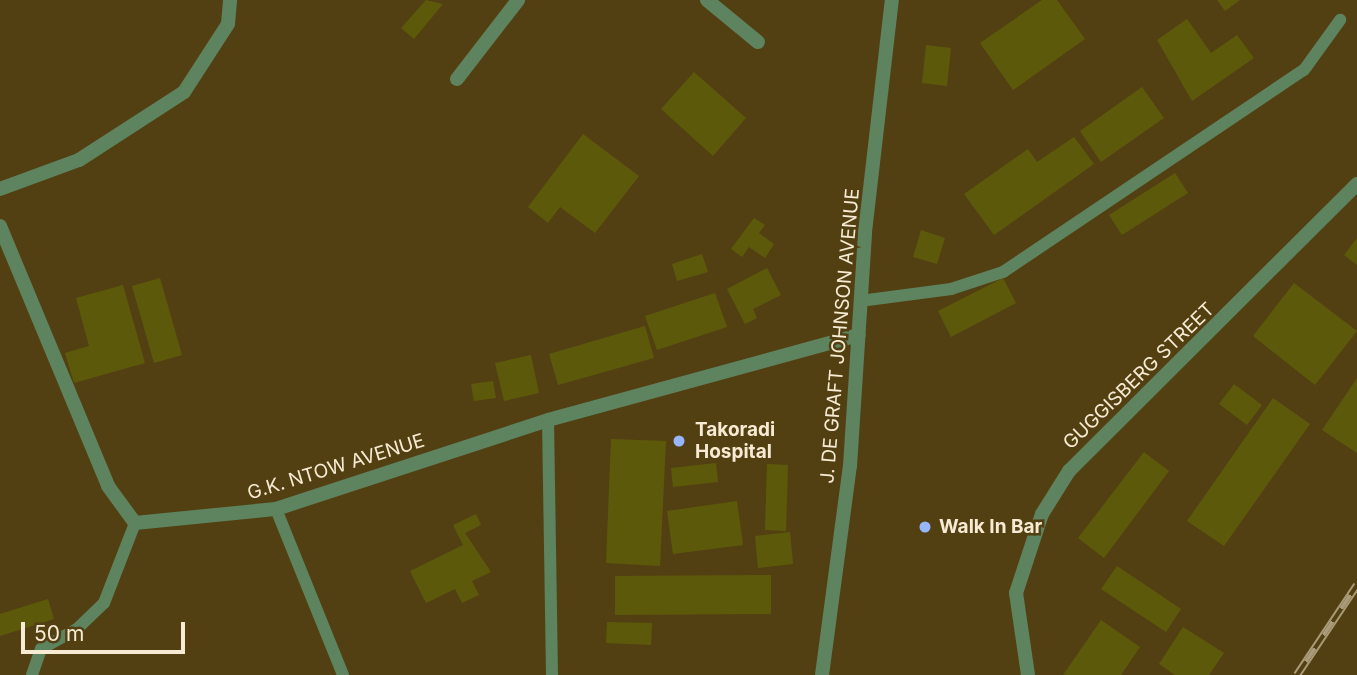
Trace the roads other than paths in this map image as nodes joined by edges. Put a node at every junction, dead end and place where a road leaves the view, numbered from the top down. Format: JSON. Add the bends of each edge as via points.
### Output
{"nodes":[{"id":1,"x":230,"y":0,"type":"edge"},
{"id":2,"x":518,"y":0,"type":"edge"},
{"id":3,"x":707,"y":0,"type":"edge"},
{"id":4,"x":892,"y":0,"type":"edge"},
{"id":5,"x":1340,"y":20,"type":"dead end"},
{"id":6,"x":758,"y":42,"type":"dead end"},
{"id":7,"x":457,"y":79,"type":"dead end"},
{"id":8,"x":1357,"y":184,"type":"edge"},
{"id":9,"x":0,"y":189,"type":"edge"},
{"id":10,"x":0,"y":226,"type":"edge"},
{"id":11,"x":860,"y":301,"type":"junction"},
{"id":12,"x":859,"y":335,"type":"junction"},
{"id":13,"x":548,"y":420,"type":"junction"},
{"id":14,"x":276,"y":509,"type":"junction"},
{"id":15,"x":135,"y":523,"type":"junction"},
{"id":16,"x":32,"y":675,"type":"edge"},
{"id":17,"x":345,"y":675,"type":"edge"},
{"id":18,"x":552,"y":675,"type":"edge"},
{"id":19,"x":822,"y":675,"type":"edge"},
{"id":20,"x":1028,"y":675,"type":"edge"}],
"edges":[{"from":1,"to":9,"type":"street","via":[[228,24],[184,92],[79,160]]},
{"from":2,"to":7,"type":"street"},
{"from":3,"to":6,"type":"street"},
{"from":4,"to":11,"type":"street","name":"J. DE GRAFT JOHNSON AVENUE"},
{"from":5,"to":11,"type":"lane","via":[[1304,70],[1003,272],[951,289]]},
{"from":8,"to":20,"type":"street","name":"GUGGISBERG STREET","via":[[1069,471],[1042,514],[1016,593]]},
{"from":10,"to":15,"type":"street","via":[[108,486]]},
{"from":11,"to":12,"type":"street","name":"J. DE GRAFT JOHNSON AVENUE"},
{"from":12,"to":13,"type":"street","name":"G.K. NTOW AVENUE"},
{"from":12,"to":19,"type":"street","name":"J. DE GRAFT JOHNSON AVENUE","via":[[850,466]]},
{"from":13,"to":14,"type":"street","name":"G.K. NTOW AVENUE"},
{"from":13,"to":18,"type":"lane"},
{"from":14,"to":15,"type":"street","name":"G.K. NTOW AVENUE"},
{"from":14,"to":17,"type":"lane"},
{"from":15,"to":16,"type":"lane","via":[[104,603],[77,629],[41,649]]}]}
